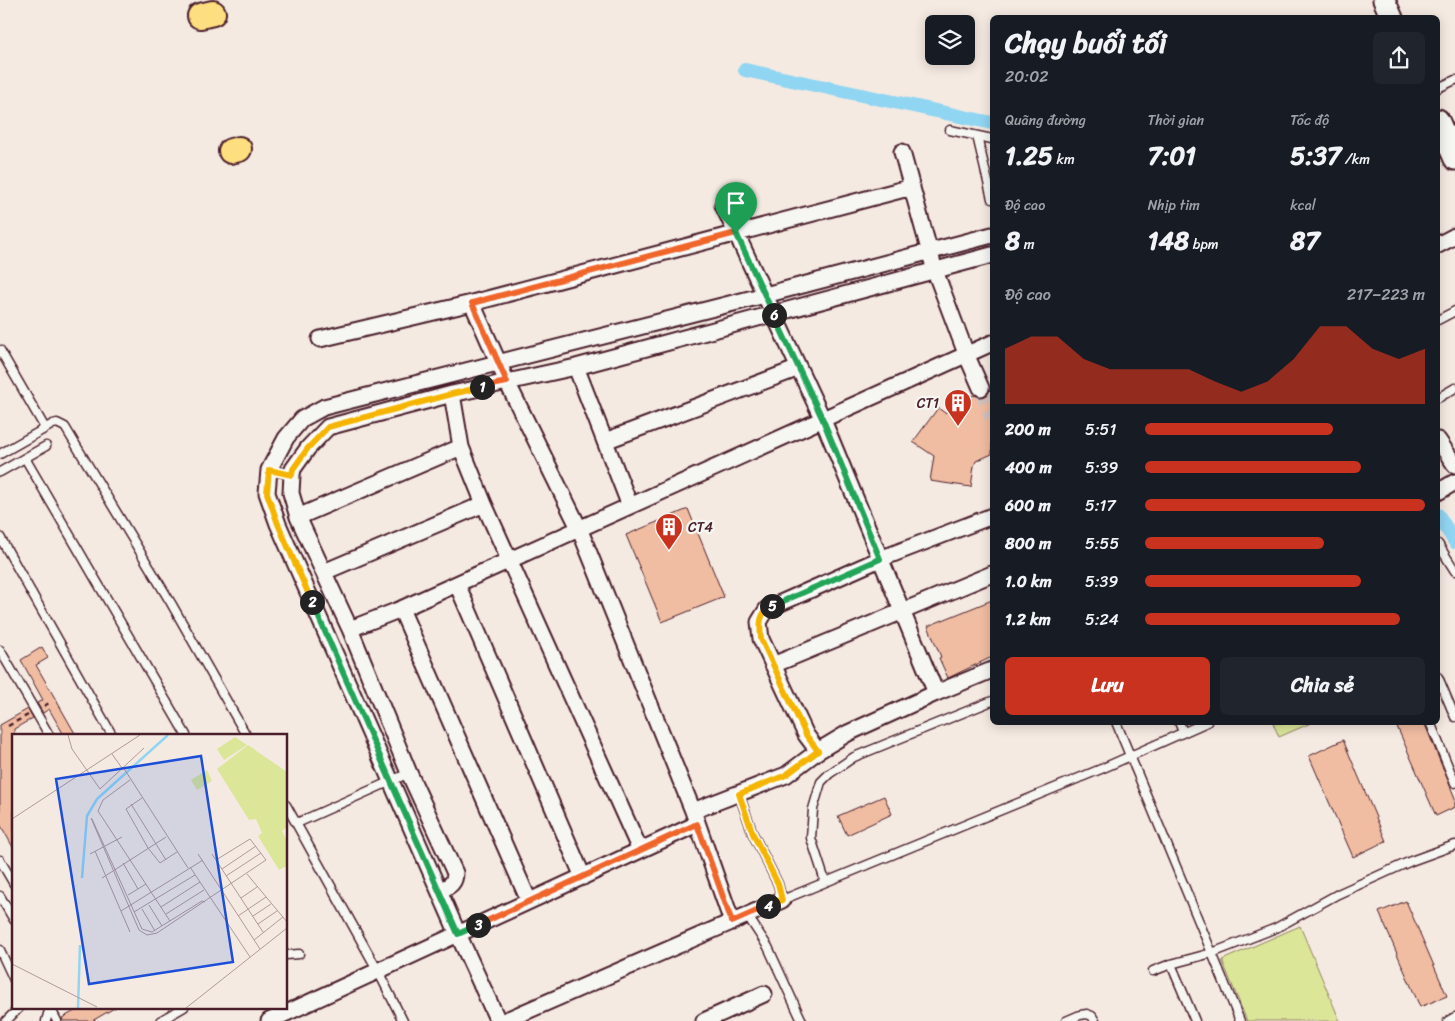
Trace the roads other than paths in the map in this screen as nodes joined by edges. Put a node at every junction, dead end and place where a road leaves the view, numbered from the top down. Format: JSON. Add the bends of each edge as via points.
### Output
{"nodes":[{"id":1,"x":1455,"y":80,"type":"edge"},
{"id":2,"x":1440,"y":87,"type":"edge"},
{"id":3,"x":1440,"y":124,"type":"edge"},
{"id":4,"x":950,"y":130,"type":"dead end"},
{"id":5,"x":977,"y":136,"type":"junction"},
{"id":6,"x":990,"y":139,"type":"edge"},
{"id":7,"x":902,"y":152,"type":"dead end"},
{"id":8,"x":1455,"y":157,"type":"edge"},
{"id":9,"x":912,"y":187,"type":"junction"},
{"id":10,"x":990,"y":191,"type":"edge"},
{"id":11,"x":723,"y":205,"type":"dead end"},
{"id":12,"x":736,"y":233,"type":"junction"},
{"id":13,"x":990,"y":236,"type":"edge"},
{"id":14,"x":1455,"y":236,"type":"edge"},
{"id":15,"x":1440,"y":244,"type":"edge"},
{"id":16,"x":930,"y":252,"type":"junction"},
{"id":17,"x":990,"y":256,"type":"edge"},
{"id":18,"x":935,"y":271,"type":"junction"},
{"id":19,"x":765,"y":295,"type":"junction"},
{"id":20,"x":472,"y":303,"type":"junction"},
{"id":21,"x":1455,"y":311,"type":"edge"},
{"id":22,"x":773,"y":313,"type":"junction"},
{"id":23,"x":1440,"y":319,"type":"edge"},
{"id":24,"x":320,"y":339,"type":"dead end"},
{"id":25,"x":990,"y":345,"type":"edge"},
{"id":26,"x":0,"y":350,"type":"edge"},
{"id":27,"x":967,"y":356,"type":"junction"},
{"id":28,"x":499,"y":362,"type":"junction"},
{"id":29,"x":576,"y":367,"type":"junction"},
{"id":30,"x":799,"y":368,"type":"junction"},
{"id":31,"x":507,"y":382,"type":"junction"},
{"id":32,"x":981,"y":388,"type":"tunnel mouth"},
{"id":33,"x":1455,"y":388,"type":"edge"},
{"id":34,"x":452,"y":394,"type":"junction"},
{"id":35,"x":1440,"y":397,"type":"edge"},
{"id":36,"x":823,"y":420,"type":"junction"},
{"id":37,"x":45,"y":428,"type":"junction"},
{"id":38,"x":605,"y":441,"type":"junction"},
{"id":39,"x":46,"y":446,"type":"dead end"},
{"id":40,"x":1440,"y":446,"type":"edge"},
{"id":41,"x":462,"y":447,"type":"junction"},
{"id":42,"x":0,"y":454,"type":"edge"},
{"id":43,"x":25,"y":458,"type":"junction"},
{"id":44,"x":1445,"y":460,"type":"edge"},
{"id":45,"x":269,"y":470,"type":"junction"},
{"id":46,"x":0,"y":472,"type":"edge"},
{"id":47,"x":292,"y":475,"type":"junction"},
{"id":48,"x":1455,"y":482,"type":"edge"},
{"id":49,"x":1440,"y":491,"type":"edge"},
{"id":50,"x":484,"y":504,"type":"junction"},
{"id":51,"x":630,"y":506,"type":"junction"},
{"id":52,"x":298,"y":517,"type":"junction"},
{"id":53,"x":990,"y":517,"type":"edge"},
{"id":54,"x":579,"y":528,"type":"junction"},
{"id":55,"x":0,"y":537,"type":"edge"},
{"id":56,"x":1440,"y":547,"type":"edge"},
{"id":57,"x":880,"y":559,"type":"junction"},
{"id":58,"x":510,"y":560,"type":"junction"},
{"id":59,"x":1455,"y":571,"type":"edge"},
{"id":60,"x":324,"y":572,"type":"junction"},
{"id":61,"x":990,"y":575,"type":"edge"},
{"id":62,"x":457,"y":584,"type":"junction"},
{"id":63,"x":401,"y":609,"type":"junction"},
{"id":64,"x":902,"y":612,"type":"junction"},
{"id":65,"x":350,"y":629,"type":"junction"},
{"id":66,"x":0,"y":650,"type":"edge"},
{"id":67,"x":773,"y":665,"type":"junction"},
{"id":68,"x":990,"y":671,"type":"edge"},
{"id":69,"x":1440,"y":682,"type":"edge"},
{"id":70,"x":936,"y":693,"type":"junction"},
{"id":71,"x":990,"y":702,"type":"edge"},
{"id":72,"x":1455,"y":718,"type":"edge"},
{"id":73,"x":1117,"y":725,"type":"edge"},
{"id":74,"x":1181,"y":725,"type":"edge"},
{"id":75,"x":1200,"y":725,"type":"edge"},
{"id":76,"x":1431,"y":725,"type":"edge"},
{"id":77,"x":1183,"y":732,"type":"junction"},
{"id":78,"x":48,"y":734,"type":"edge"},
{"id":79,"x":111,"y":734,"type":"edge"},
{"id":80,"x":185,"y":734,"type":"edge"},
{"id":81,"x":245,"y":734,"type":"edge"},
{"id":82,"x":818,"y":751,"type":"junction"},
{"id":83,"x":1131,"y":755,"type":"junction"},
{"id":84,"x":409,"y":773,"type":"junction"},
{"id":85,"x":391,"y":781,"type":"junction"},
{"id":86,"x":1455,"y":783,"type":"edge"},
{"id":87,"x":739,"y":794,"type":"junction"},
{"id":88,"x":288,"y":807,"type":"edge"},
{"id":89,"x":695,"y":817,"type":"junction"},
{"id":90,"x":297,"y":823,"type":"junction"},
{"id":91,"x":1455,"y":845,"type":"edge"},
{"id":92,"x":640,"y":850,"type":"junction"},
{"id":93,"x":0,"y":860,"type":"edge"},
{"id":94,"x":583,"y":877,"type":"junction"},
{"id":95,"x":12,"y":881,"type":"edge"},
{"id":96,"x":825,"y":881,"type":"junction"},
{"id":97,"x":440,"y":891,"type":"junction"},
{"id":98,"x":0,"y":896,"type":"edge"},
{"id":99,"x":782,"y":900,"type":"junction"},
{"id":100,"x":529,"y":901,"type":"junction"},
{"id":101,"x":748,"y":915,"type":"junction"},
{"id":102,"x":12,"y":917,"type":"edge"},
{"id":103,"x":732,"y":922,"type":"junction"},
{"id":104,"x":458,"y":934,"type":"junction"},
{"id":105,"x":0,"y":950,"type":"edge"},
{"id":106,"x":1212,"y":952,"type":"junction"},
{"id":107,"x":299,"y":954,"type":"dead end"},
{"id":108,"x":288,"y":955,"type":"edge"},
{"id":109,"x":1171,"y":964,"type":"junction"},
{"id":110,"x":378,"y":971,"type":"junction"},
{"id":111,"x":1153,"y":971,"type":"dead end"},
{"id":112,"x":12,"y":976,"type":"edge"},
{"id":113,"x":764,"y":994,"type":"dead end"},
{"id":114,"x":13,"y":1008,"type":"edge"},
{"id":115,"x":19,"y":1008,"type":"edge"},
{"id":116,"x":50,"y":1008,"type":"edge"},
{"id":117,"x":50,"y":1008,"type":"edge"},
{"id":118,"x":182,"y":1008,"type":"edge"},
{"id":119,"x":724,"y":1017,"type":"edge"},
{"id":120,"x":1455,"y":1017,"type":"edge"},
{"id":121,"x":7,"y":1020,"type":"edge"},
{"id":122,"x":46,"y":1021,"type":"edge"},
{"id":123,"x":57,"y":1021,"type":"edge"},
{"id":124,"x":160,"y":1021,"type":"edge"},
{"id":125,"x":269,"y":1021,"type":"edge"},
{"id":126,"x":403,"y":1021,"type":"edge"},
{"id":127,"x":498,"y":1021,"type":"edge"},
{"id":128,"x":504,"y":1021,"type":"edge"},
{"id":129,"x":704,"y":1021,"type":"edge"},
{"id":130,"x":802,"y":1021,"type":"edge"},
{"id":131,"x":1066,"y":1021,"type":"edge"},
{"id":132,"x":1095,"y":1021,"type":"edge"},
{"id":133,"x":1195,"y":1021,"type":"edge"},
{"id":134,"x":1240,"y":1021,"type":"edge"},
{"id":135,"x":1448,"y":1021,"type":"edge"}],
"edges":[{"from":1,"to":2,"type":"lane"},
{"from":3,"to":8,"type":"street"},
{"from":4,"to":5,"type":"lane"},
{"from":5,"to":6,"type":"lane"},
{"from":5,"to":10,"type":"lane"},
{"from":7,"to":9,"type":"street"},
{"from":9,"to":12,"type":"street"},
{"from":9,"to":16,"type":"street"},
{"from":11,"to":12,"type":"street"},
{"from":12,"to":19,"type":"street"},
{"from":12,"to":20,"type":"street"},
{"from":13,"to":16,"type":"street"},
{"from":14,"to":15,"type":"street"},
{"from":16,"to":18,"type":"street"},
{"from":16,"to":19,"type":"street"},
{"from":17,"to":18,"type":"street"},
{"from":18,"to":22,"type":"street"},
{"from":18,"to":27,"type":"street"},
{"from":19,"to":22,"type":"street"},
{"from":19,"to":28,"type":"street"},
{"from":20,"to":24,"type":"street"},
{"from":20,"to":28,"type":"street"},
{"from":21,"to":23,"type":"lane"},
{"from":22,"to":29,"type":"street"},
{"from":22,"to":30,"type":"street"},
{"from":25,"to":27,"type":"street"},
{"from":26,"to":37,"type":"lane"},
{"from":27,"to":32,"type":"street"},
{"from":27,"to":36,"type":"street"},
{"from":28,"to":31,"type":"street"},
{"from":28,"to":45,"type":"street","via":[[324,407],[302,420],[286,438]]},
{"from":29,"to":31,"type":"street"},
{"from":29,"to":38,"type":"street"},
{"from":30,"to":36,"type":"street"},
{"from":30,"to":38,"type":"street"},
{"from":31,"to":34,"type":"street"},
{"from":31,"to":54,"type":"street"},
{"from":33,"to":35,"type":"lane"},
{"from":34,"to":41,"type":"street"},
{"from":34,"to":47,"type":"street","via":[[328,427],[308,448]]},
{"from":36,"to":51,"type":"street"},
{"from":36,"to":57,"type":"street"},
{"from":37,"to":42,"type":"lane"},
{"from":37,"to":81,"type":"lane","via":[[58,423],[65,427]]},
{"from":38,"to":51,"type":"street"},
{"from":39,"to":43,"type":"lane"},
{"from":40,"to":44,"type":"street"},
{"from":41,"to":50,"type":"street"},
{"from":41,"to":52,"type":"street"},
{"from":43,"to":46,"type":"lane"},
{"from":43,"to":80,"type":"lane"},
{"from":45,"to":47,"type":"lane"},
{"from":45,"to":85,"type":"street","via":[[267,493],[278,524]]},
{"from":47,"to":52,"type":"street","via":[[291,493]]},
{"from":48,"to":49,"type":"street"},
{"from":50,"to":58,"type":"street"},
{"from":50,"to":60,"type":"street"},
{"from":51,"to":54,"type":"street"},
{"from":52,"to":60,"type":"street"},
{"from":53,"to":57,"type":"street"},
{"from":54,"to":58,"type":"street"},
{"from":54,"to":89,"type":"street"},
{"from":55,"to":79,"type":"lane"},
{"from":56,"to":59,"type":"lane"},
{"from":57,"to":64,"type":"street"},
{"from":57,"to":67,"type":"street","via":[[767,609],[759,622],[761,639]]},
{"from":58,"to":62,"type":"street"},
{"from":58,"to":92,"type":"street"},
{"from":60,"to":65,"type":"street"},
{"from":61,"to":64,"type":"street"},
{"from":62,"to":63,"type":"street"},
{"from":62,"to":94,"type":"street"},
{"from":63,"to":65,"type":"street"},
{"from":63,"to":100,"type":"street"},
{"from":64,"to":67,"type":"street"},
{"from":64,"to":70,"type":"street"},
{"from":65,"to":84,"type":"street"},
{"from":66,"to":78,"type":"lane"},
{"from":67,"to":82,"type":"street","via":[[806,735]]},
{"from":68,"to":70,"type":"street"},
{"from":69,"to":72,"type":"lane"},
{"from":70,"to":82,"type":"street","via":[[848,733]]},
{"from":71,"to":96,"type":"lane","via":[[854,757],[821,782],[813,809],[811,838]]},
{"from":73,"to":83,"type":"lane"},
{"from":74,"to":77,"type":"lane"},
{"from":75,"to":77,"type":"lane"},
{"from":76,"to":86,"type":"lane"},
{"from":77,"to":83,"type":"lane"},
{"from":82,"to":87,"type":"street","via":[[786,775]]},
{"from":83,"to":96,"type":"lane"},
{"from":83,"to":106,"type":"lane"},
{"from":84,"to":85,"type":"lane"},
{"from":84,"to":97,"type":"street","via":[[455,873],[452,885]]},
{"from":85,"to":90,"type":"lane"},
{"from":85,"to":97,"type":"street"},
{"from":87,"to":89,"type":"street"},
{"from":87,"to":99,"type":"lane"},
{"from":88,"to":90,"type":"lane"},
{"from":89,"to":92,"type":"street"},
{"from":89,"to":103,"type":"street"},
{"from":90,"to":110,"type":"lane"},
{"from":91,"to":106,"type":"lane","via":[[1338,894],[1276,928]]},
{"from":92,"to":94,"type":"street"},
{"from":93,"to":95,"type":"lane"},
{"from":94,"to":100,"type":"street"},
{"from":96,"to":99,"type":"lane"},
{"from":97,"to":104,"type":"street"},
{"from":98,"to":102,"type":"lane"},
{"from":99,"to":101,"type":"street"},
{"from":100,"to":104,"type":"street"},
{"from":101,"to":103,"type":"street"},
{"from":101,"to":130,"type":"lane","via":[[768,947]]},
{"from":103,"to":128,"type":"street"},
{"from":104,"to":110,"type":"street"},
{"from":104,"to":127,"type":"street"},
{"from":105,"to":112,"type":"lane"},
{"from":106,"to":109,"type":"lane"},
{"from":106,"to":134,"type":"lane"},
{"from":107,"to":108,"type":"lane"},
{"from":109,"to":111,"type":"lane"},
{"from":109,"to":133,"type":"lane"},
{"from":110,"to":125,"type":"street"},
{"from":110,"to":126,"type":"lane"},
{"from":113,"to":119,"type":"street"},
{"from":114,"to":121,"type":"lane"},
{"from":115,"to":121,"type":"lane"},
{"from":116,"to":122,"type":"lane"},
{"from":117,"to":123,"type":"lane"},
{"from":118,"to":124,"type":"lane"},
{"from":119,"to":129,"type":"street"},
{"from":120,"to":135,"type":"lane"},
{"from":131,"to":132,"type":"lane","via":[[1087,1014]]}]}
